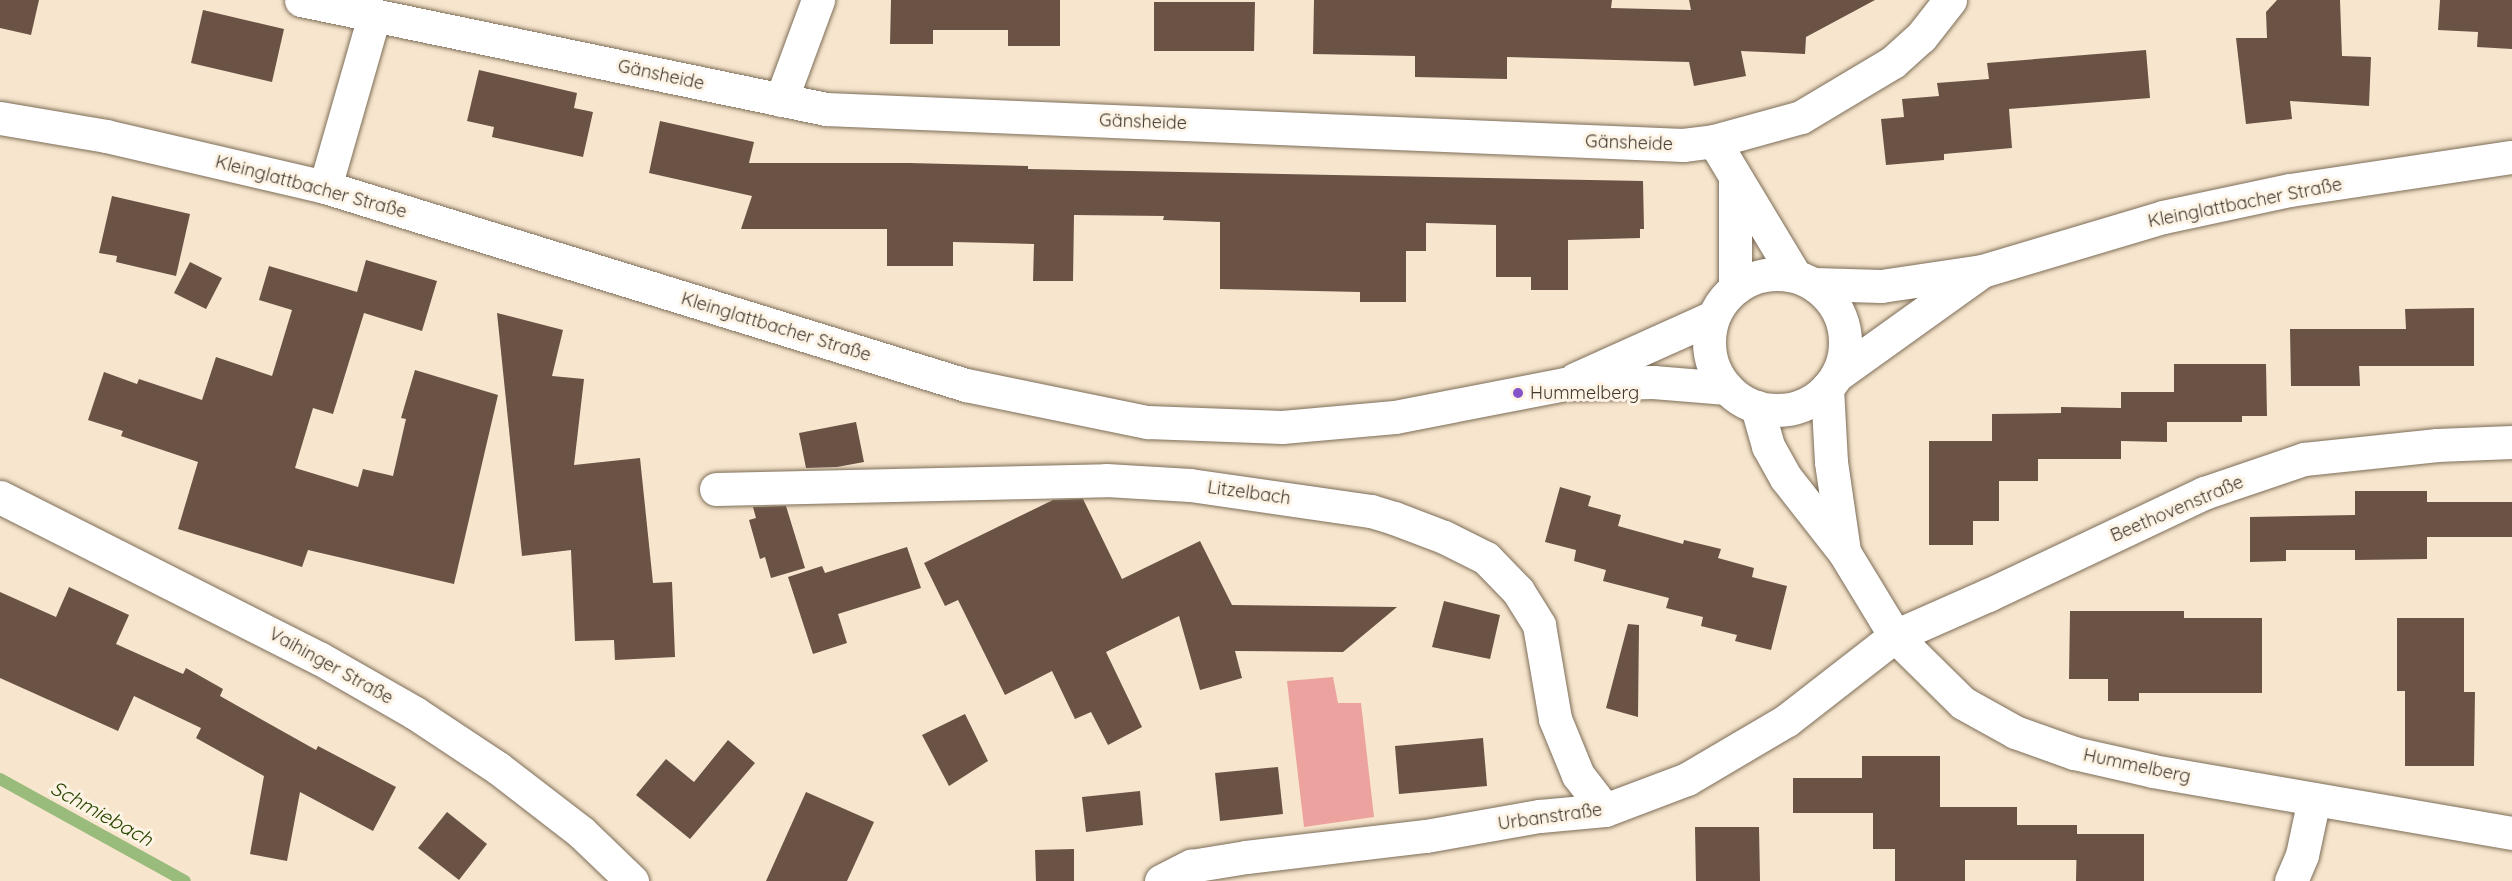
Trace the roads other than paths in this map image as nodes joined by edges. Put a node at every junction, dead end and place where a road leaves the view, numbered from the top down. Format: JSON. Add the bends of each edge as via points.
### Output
{"nodes":[{"id":1,"x":301,"y":0,"type":"edge"},
{"id":2,"x":818,"y":0,"type":"edge"},
{"id":3,"x":1950,"y":0,"type":"edge"},
{"id":4,"x":374,"y":16,"type":"junction"},
{"id":5,"x":782,"y":100,"type":"junction"},
{"id":6,"x":0,"y":118,"type":"edge"},
{"id":7,"x":1714,"y":141,"type":"junction"},
{"id":8,"x":2512,"y":157,"type":"edge"},
{"id":9,"x":1735,"y":180,"type":"junction"},
{"id":10,"x":325,"y":188,"type":"junction"},
{"id":11,"x":1982,"y":271,"type":"junction"},
{"id":12,"x":1804,"y":280,"type":"junction"},
{"id":13,"x":1735,"y":288,"type":"junction"},
{"id":14,"x":1713,"y":317,"type":"junction"},
{"id":15,"x":1832,"y":381,"type":"junction"},
{"id":16,"x":1565,"y":384,"type":"junction"},
{"id":17,"x":1727,"y":388,"type":"junction"},
{"id":18,"x":1757,"y":407,"type":"junction"},
{"id":19,"x":2512,"y":442,"type":"edge"},
{"id":20,"x":716,"y":489,"type":"dead end"},
{"id":21,"x":0,"y":497,"type":"edge"},
{"id":22,"x":1844,"y":552,"type":"junction"},
{"id":23,"x":1895,"y":636,"type":"junction"},
{"id":24,"x":2314,"y":799,"type":"junction"},
{"id":25,"x":1605,"y":810,"type":"junction"},
{"id":26,"x":2512,"y":833,"type":"edge"},
{"id":27,"x":632,"y":881,"type":"edge"},
{"id":28,"x":1161,"y":881,"type":"edge"},
{"id":29,"x":2291,"y":881,"type":"edge"}],
"edges":[{"from":1,"to":4,"type":"street","name":"Gänsheide"},
{"from":2,"to":5,"type":"street"},
{"from":3,"to":7,"type":"street","name":"Gänsheide","via":[[1921,37],[1866,80],[1801,117]]},
{"from":4,"to":5,"type":"street","name":"Gänsheide"},
{"from":4,"to":10,"type":"street"},
{"from":5,"to":7,"type":"street","name":"Gänsheide","via":[[826,109],[1683,145]]},
{"from":6,"to":10,"type":"street","name":"Kleinglattbacher Straße","via":[[106,136]]},
{"from":7,"to":9,"type":"street"},
{"from":8,"to":11,"type":"street","name":"Kleinglattbacher Straße","via":[[2290,190],[2163,217]]},
{"from":9,"to":12,"type":"street"},
{"from":9,"to":13,"type":"street"},
{"from":10,"to":16,"type":"street","name":"Kleinglattbacher Straße","via":[[966,385],[1147,422],[1282,427],[1384,418]]},
{"from":11,"to":12,"type":"street","name":"Kleinglattbacher Straße","via":[[1881,286]]},
{"from":11,"to":15,"type":"street","name":"Kleinglattbacher Straße"},
{"from":12,"to":13,"type":"street","name":"Kleinglattbacher Straße","via":[[1763,275]]},
{"from":12,"to":15,"type":"street","via":[[1834,307],[1845,335],[1844,356]]},
{"from":13,"to":14,"type":"street","name":"Kleinglattbacher Straße"},
{"from":14,"to":16,"type":"street","name":"Kleinglattbacher Straße"},
{"from":14,"to":17,"type":"street","name":"Kleinglattbacher Straße","via":[[1709,355]]},
{"from":15,"to":18,"type":"street","name":"Kleinglattbacher Straße","via":[[1813,400],[1795,408],[1776,411]]},
{"from":15,"to":22,"type":"street","name":"Hummelberg","via":[[1831,462]]},
{"from":16,"to":17,"type":"street","name":"Kleinglattbacher Straße","via":[[1653,382]]},
{"from":17,"to":18,"type":"street","name":"Kleinglattbacher Straße"},
{"from":18,"to":22,"type":"street","name":"Hummelberg","via":[[1768,446],[1786,477]]},
{"from":19,"to":23,"type":"street","name":"Beethovenstraße","via":[[2437,445],[2304,459],[2204,493]]},
{"from":20,"to":25,"type":"street","name":"Litzelbach","via":[[1106,480],[1190,485],[1371,511],[1444,537],[1486,558],[1518,591],[1539,625],[1555,719],[1578,775]]},
{"from":21,"to":27,"type":"street","name":"Vaihinger Straße","via":[[318,658],[415,713],[498,768],[581,832]]},
{"from":22,"to":23,"type":"street","name":"Hummelberg"},
{"from":23,"to":24,"type":"street","name":"Hummelberg","via":[[1963,703],[2015,732],[2108,761]]},
{"from":23,"to":25,"type":"street","name":"Urbanstraße","via":[[1787,720],[1687,779]]},
{"from":24,"to":26,"type":"street","name":"Hummelberg"},
{"from":24,"to":29,"type":"street","via":[[2302,855]]},
{"from":25,"to":28,"type":"street","name":"Urbanstraße","via":[[1246,857],[1191,866]]}]}
